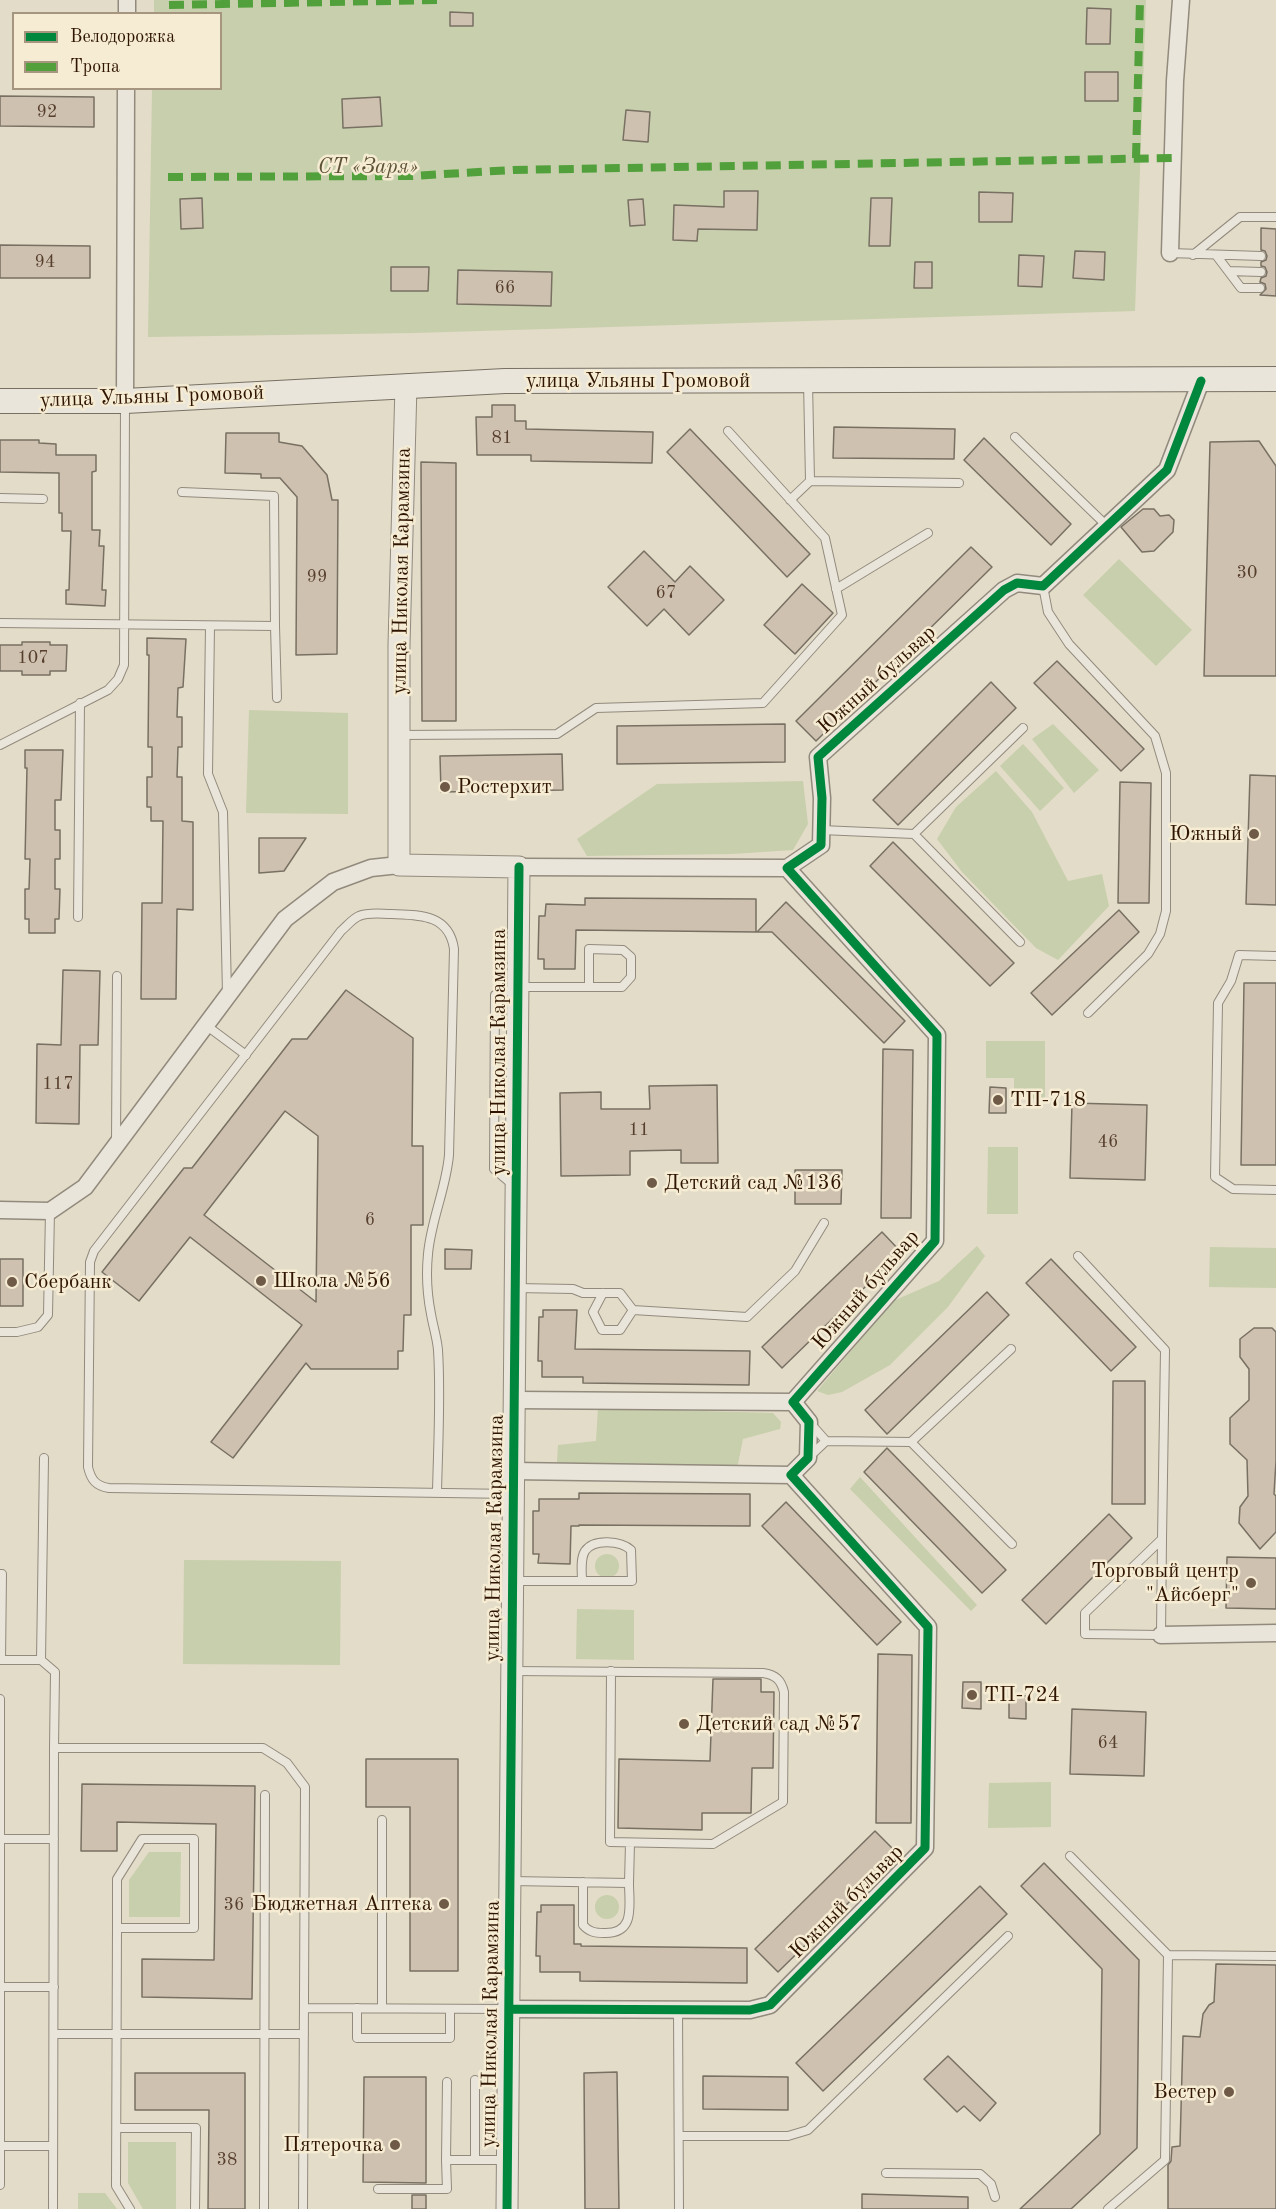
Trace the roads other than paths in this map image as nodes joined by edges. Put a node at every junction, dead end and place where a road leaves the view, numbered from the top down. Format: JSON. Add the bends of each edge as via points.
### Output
{"nodes":[{"id":1,"x":1181,"y":0,"type":"edge"},
{"id":2,"x":126,"y":90,"type":"edge"},
{"id":3,"x":1276,"y":217,"type":"edge"},
{"id":4,"x":1170,"y":253,"type":"joint"},
{"id":5,"x":1193,"y":255,"type":"junction"},
{"id":6,"x":1216,"y":255,"type":"junction"},
{"id":7,"x":1261,"y":256,"type":"dead end"},
{"id":8,"x":1229,"y":271,"type":"junction"},
{"id":9,"x":1261,"y":272,"type":"dead end"},
{"id":10,"x":1260,"y":288,"type":"dead end"},
{"id":11,"x":1276,"y":379,"type":"edge"},
{"id":12,"x":808,"y":381,"type":"junction"},
{"id":13,"x":1202,"y":381,"type":"junction"},
{"id":14,"x":406,"y":385,"type":"junction"},
{"id":15,"x":0,"y":401,"type":"edge"},
{"id":16,"x":124,"y":401,"type":"junction"},
{"id":17,"x":728,"y":431,"type":"dead end"},
{"id":18,"x":1015,"y":437,"type":"dead end"},
{"id":19,"x":810,"y":481,"type":"junction"},
{"id":20,"x":959,"y":483,"type":"dead end"},
{"id":21,"x":182,"y":492,"type":"dead end"},
{"id":22,"x":0,"y":498,"type":"edge"},
{"id":23,"x":43,"y":499,"type":"dead end"},
{"id":24,"x":790,"y":500,"type":"junction"},
{"id":25,"x":1107,"y":526,"type":"junction"},
{"id":26,"x":928,"y":533,"type":"dead end"},
{"id":27,"x":1043,"y":586,"type":"junction"},
{"id":28,"x":836,"y":589,"type":"junction"},
{"id":29,"x":0,"y":623,"type":"edge"},
{"id":30,"x":124,"y":625,"type":"junction"},
{"id":31,"x":210,"y":626,"type":"junction"},
{"id":32,"x":275,"y":627,"type":"junction"},
{"id":33,"x":277,"y":698,"type":"dead end"},
{"id":34,"x":80,"y":703,"type":"junction"},
{"id":35,"x":1023,"y":728,"type":"dead end"},
{"id":36,"x":399,"y":735,"type":"junction"},
{"id":37,"x":0,"y":745,"type":"edge"},
{"id":38,"x":821,"y":830,"type":"junction"},
{"id":39,"x":914,"y":834,"type":"junction"},
{"id":40,"x":399,"y":865,"type":"junction"},
{"id":41,"x":519,"y":867,"type":"junction"},
{"id":42,"x":787,"y":868,"type":"junction"},
{"id":43,"x":78,"y":917,"type":"dead end"},
{"id":44,"x":1020,"y":942,"type":"dead end"},
{"id":45,"x":1276,"y":956,"type":"edge"},
{"id":46,"x":117,"y":976,"type":"dead end"},
{"id":47,"x":518,"y":987,"type":"junction"},
{"id":48,"x":589,"y":987,"type":"junction"},
{"id":49,"x":227,"y":997,"type":"junction"},
{"id":50,"x":1088,"y":1013,"type":"dead end"},
{"id":51,"x":207,"y":1026,"type":"junction"},
{"id":52,"x":246,"y":1055,"type":"junction"},
{"id":53,"x":116,"y":1146,"type":"junction"},
{"id":54,"x":1276,"y":1190,"type":"edge"},
{"id":55,"x":0,"y":1210,"type":"edge"},
{"id":56,"x":50,"y":1211,"type":"junction"},
{"id":57,"x":824,"y":1223,"type":"dead end"},
{"id":58,"x":1078,"y":1256,"type":"dead end"},
{"id":59,"x":516,"y":1288,"type":"junction"},
{"id":60,"x":603,"y":1293,"type":"junction"},
{"id":61,"x":633,"y":1310,"type":"junction"},
{"id":62,"x":0,"y":1332,"type":"edge"},
{"id":63,"x":1011,"y":1349,"type":"dead end"},
{"id":64,"x":514,"y":1400,"type":"junction"},
{"id":65,"x":793,"y":1402,"type":"junction"},
{"id":66,"x":809,"y":1422,"type":"junction"},
{"id":67,"x":826,"y":1441,"type":"junction"},
{"id":68,"x":911,"y":1442,"type":"junction"},
{"id":69,"x":44,"y":1458,"type":"dead end"},
{"id":70,"x":808,"y":1458,"type":"junction"},
{"id":71,"x":513,"y":1471,"type":"junction"},
{"id":72,"x":791,"y":1475,"type":"junction"},
{"id":73,"x":437,"y":1492,"type":"junction"},
{"id":74,"x":513,"y":1494,"type":"junction"},
{"id":75,"x":1162,"y":1539,"type":"junction"},
{"id":76,"x":1012,"y":1544,"type":"dead end"},
{"id":77,"x":0,"y":1574,"type":"edge"},
{"id":78,"x":512,"y":1581,"type":"junction"},
{"id":79,"x":582,"y":1581,"type":"junction"},
{"id":80,"x":1276,"y":1633,"type":"edge"},
{"id":81,"x":1161,"y":1635,"type":"junction"},
{"id":82,"x":1,"y":1660,"type":"edge"},
{"id":83,"x":41,"y":1660,"type":"junction"},
{"id":84,"x":512,"y":1671,"type":"junction"},
{"id":85,"x":611,"y":1671,"type":"junction"},
{"id":86,"x":0,"y":1699,"type":"edge"},
{"id":87,"x":54,"y":1748,"type":"junction"},
{"id":88,"x":265,"y":1795,"type":"dead end"},
{"id":89,"x":382,"y":1820,"type":"dead end"},
{"id":90,"x":1,"y":1839,"type":"edge"},
{"id":91,"x":54,"y":1839,"type":"junction"},
{"id":92,"x":630,"y":1843,"type":"junction"},
{"id":93,"x":1070,"y":1856,"type":"dead end"},
{"id":94,"x":510,"y":1881,"type":"junction"},
{"id":95,"x":583,"y":1882,"type":"junction"},
{"id":96,"x":629,"y":1882,"type":"junction"},
{"id":97,"x":117,"y":1928,"type":"junction"},
{"id":98,"x":1008,"y":1936,"type":"dead end"},
{"id":99,"x":1168,"y":1955,"type":"junction"},
{"id":100,"x":1276,"y":1956,"type":"edge"},
{"id":101,"x":0,"y":1987,"type":"edge"},
{"id":102,"x":54,"y":1987,"type":"junction"},
{"id":103,"x":304,"y":2008,"type":"junction"},
{"id":104,"x":357,"y":2008,"type":"junction"},
{"id":105,"x":382,"y":2008,"type":"junction"},
{"id":106,"x":450,"y":2009,"type":"junction"},
{"id":107,"x":509,"y":2009,"type":"junction"},
{"id":108,"x":678,"y":2009,"type":"junction"},
{"id":109,"x":54,"y":2034,"type":"junction"},
{"id":110,"x":117,"y":2034,"type":"junction"},
{"id":111,"x":264,"y":2034,"type":"junction"},
{"id":112,"x":304,"y":2034,"type":"junction"},
{"id":113,"x":475,"y":2080,"type":"dead end"},
{"id":114,"x":447,"y":2082,"type":"dead end"},
{"id":115,"x":117,"y":2128,"type":"junction"},
{"id":116,"x":679,"y":2136,"type":"junction"},
{"id":117,"x":0,"y":2146,"type":"edge"},
{"id":118,"x":53,"y":2146,"type":"junction"},
{"id":119,"x":446,"y":2160,"type":"junction"},
{"id":120,"x":475,"y":2160,"type":"junction"},
{"id":121,"x":508,"y":2160,"type":"junction"},
{"id":122,"x":886,"y":2173,"type":"dead end"},
{"id":123,"x":0,"y":2185,"type":"edge"},
{"id":124,"x":378,"y":2189,"type":"dead end"},
{"id":125,"x":995,"y":2197,"type":"dead end"},
{"id":126,"x":53,"y":2209,"type":"edge"},
{"id":127,"x":130,"y":2209,"type":"edge"},
{"id":128,"x":195,"y":2209,"type":"edge"},
{"id":129,"x":264,"y":2209,"type":"edge"},
{"id":130,"x":303,"y":2209,"type":"edge"},
{"id":131,"x":507,"y":2209,"type":"edge"},
{"id":132,"x":679,"y":2209,"type":"edge"},
{"id":133,"x":1108,"y":2209,"type":"edge"}],
"edges":[{"from":1,"to":4,"type":"street"},
{"from":2,"to":16,"type":"street"},
{"from":3,"to":5,"type":"lane","via":[[1240,217]]},
{"from":4,"to":5,"type":"lane"},
{"from":5,"to":6,"type":"lane"},
{"from":6,"to":7,"type":"lane"},
{"from":6,"to":8,"type":"lane"},
{"from":8,"to":9,"type":"lane"},
{"from":8,"to":10,"type":"lane","via":[[1241,288]]},
{"from":11,"to":13,"type":"main road","name":"улица Ульяны Громовой"},
{"from":12,"to":13,"type":"main road","name":"улица Ульяны Громовой"},
{"from":12,"to":14,"type":"main road","name":"улица Ульяны Громовой","via":[[505,381]]},
{"from":12,"to":19,"type":"lane"},
{"from":13,"to":25,"type":"street","via":[[1167,470]]},
{"from":14,"to":16,"type":"main road","name":"улица Ульяны Громовой"},
{"from":14,"to":36,"type":"street","name":"улица Николая Карамзина"},
{"from":15,"to":16,"type":"main road","name":"улица Ульяны Громовой"},
{"from":16,"to":30,"type":"lane"},
{"from":17,"to":24,"type":"lane"},
{"from":18,"to":25,"type":"lane"},
{"from":19,"to":20,"type":"lane"},
{"from":19,"to":24,"type":"lane"},
{"from":21,"to":32,"type":"lane","via":[[274,496]]},
{"from":22,"to":23,"type":"lane"},
{"from":24,"to":28,"type":"lane","via":[[825,538]]},
{"from":25,"to":27,"type":"street"},
{"from":26,"to":28,"type":"lane"},
{"from":27,"to":38,"type":"street","name":"Южный бульвар","via":[[1017,583],[1004,590],[818,757]]},
{"from":27,"to":50,"type":"lane","via":[[1048,612],[1069,644],[1155,736],[1166,773],[1166,911],[1160,934],[1148,954]]},
{"from":28,"to":36,"type":"lane","via":[[842,615],[763,704],[596,708],[557,734]]},
{"from":29,"to":30,"type":"lane"},
{"from":30,"to":31,"type":"lane"},
{"from":30,"to":34,"type":"lane","via":[[124,666],[118,679],[108,690]]},
{"from":31,"to":32,"type":"lane"},
{"from":31,"to":49,"type":"lane","via":[[208,774],[223,812]]},
{"from":32,"to":33,"type":"lane"},
{"from":34,"to":37,"type":"lane"},
{"from":34,"to":43,"type":"lane"},
{"from":35,"to":39,"type":"lane"},
{"from":36,"to":40,"type":"street","name":"улица Николая Карамзина"},
{"from":38,"to":39,"type":"lane"},
{"from":38,"to":42,"type":"street","name":"Южный бульвар","via":[[821,845]]},
{"from":39,"to":44,"type":"lane"},
{"from":40,"to":41,"type":"street"},
{"from":40,"to":49,"type":"street","via":[[351,874],[312,896],[285,919]]},
{"from":41,"to":42,"type":"street"},
{"from":41,"to":47,"type":"street","name":"улица Николая Карамзина"},
{"from":42,"to":65,"type":"street","name":"Южный бульвар","via":[[938,1035],[935,1241]]},
{"from":45,"to":54,"type":"lane","via":[[1239,955],[1231,981],[1218,1003],[1215,1177],[1233,1189]]},
{"from":46,"to":53,"type":"lane"},
{"from":47,"to":48,"type":"lane"},
{"from":47,"to":59,"type":"street","name":"улица Николая Карамзина"},
{"from":48,"to":48,"type":"lane","via":[[622,987],[631,977],[631,957],[623,950],[589,948]]},
{"from":49,"to":51,"type":"street"},
{"from":51,"to":52,"type":"lane"},
{"from":51,"to":53,"type":"street"},
{"from":52,"to":73,"type":"lane","via":[[91,1256],[89,1473],[97,1484],[109,1488]]},
{"from":52,"to":73,"type":"lane","via":[[353,920],[366,914],[425,915],[451,935],[454,948],[449,1155],[428,1254],[427,1285],[438,1346]]},
{"from":53,"to":56,"type":"street","via":[[85,1187]]},
{"from":55,"to":56,"type":"street"},
{"from":56,"to":62,"type":"lane","via":[[48,1315],[38,1327]]},
{"from":57,"to":61,"type":"lane","via":[[795,1271],[747,1317]]},
{"from":58,"to":75,"type":"lane","via":[[1165,1350]]},
{"from":59,"to":60,"type":"lane"},
{"from":59,"to":64,"type":"street","name":"улица Николая Карамзина"},
{"from":60,"to":61,"type":"lane","via":[[620,1293]]},
{"from":60,"to":61,"type":"lane","via":[[593,1312],[602,1330],[620,1330]]},
{"from":63,"to":68,"type":"lane"},
{"from":64,"to":65,"type":"street"},
{"from":64,"to":71,"type":"street","name":"улица Николая Карамзина"},
{"from":65,"to":66,"type":"street"},
{"from":66,"to":67,"type":"lane"},
{"from":66,"to":70,"type":"street"},
{"from":67,"to":68,"type":"lane"},
{"from":67,"to":70,"type":"lane"},
{"from":68,"to":76,"type":"lane"},
{"from":69,"to":83,"type":"lane"},
{"from":70,"to":72,"type":"street"},
{"from":71,"to":72,"type":"street"},
{"from":71,"to":74,"type":"street","name":"улица Николая Карамзина"},
{"from":72,"to":108,"type":"street","name":"Южный бульвар","via":[[928,1627],[925,1848],[770,2005],[750,2010]]},
{"from":73,"to":74,"type":"lane"},
{"from":74,"to":78,"type":"street","name":"улица Николая Карамзина"},
{"from":75,"to":81,"type":"lane"},
{"from":75,"to":81,"type":"lane","via":[[1085,1613],[1085,1634]]},
{"from":77,"to":82,"type":"lane"},
{"from":78,"to":79,"type":"lane"},
{"from":78,"to":84,"type":"street","name":"улица Николая Карамзина"},
{"from":79,"to":79,"type":"lane","via":[[632,1581],[631,1550],[617,1543],[588,1548],[583,1554]]},
{"from":80,"to":81,"type":"street"},
{"from":82,"to":83,"type":"lane"},
{"from":83,"to":87,"type":"lane","via":[[55,1672]]},
{"from":84,"to":85,"type":"lane"},
{"from":84,"to":94,"type":"street","name":"улица Николая Карамзина"},
{"from":85,"to":92,"type":"lane","via":[[610,1842]]},
{"from":85,"to":92,"type":"lane","via":[[763,1672],[777,1677],[784,1692],[783,1802],[713,1844]]},
{"from":86,"to":90,"type":"lane"},
{"from":87,"to":91,"type":"lane"},
{"from":87,"to":103,"type":"lane","via":[[263,1748],[287,1762],[305,1787]]},
{"from":88,"to":111,"type":"lane"},
{"from":89,"to":105,"type":"lane"},
{"from":90,"to":91,"type":"lane"},
{"from":90,"to":101,"type":"lane"},
{"from":91,"to":102,"type":"lane"},
{"from":92,"to":96,"type":"lane"},
{"from":93,"to":99,"type":"lane"},
{"from":94,"to":95,"type":"lane"},
{"from":94,"to":107,"type":"street","name":"улица Николая Карамзина"},
{"from":95,"to":96,"type":"lane"},
{"from":95,"to":96,"type":"lane","via":[[583,1925],[595,1933],[612,1933],[620,1931],[628,1918]]},
{"from":97,"to":97,"type":"lane","via":[[194,1928],[194,1839],[142,1839],[117,1879]]},
{"from":97,"to":110,"type":"lane"},
{"from":98,"to":116,"type":"lane","via":[[808,2130],[788,2136]]},
{"from":99,"to":100,"type":"lane"},
{"from":99,"to":133,"type":"lane","via":[[1165,2160]]},
{"from":101,"to":102,"type":"lane"},
{"from":101,"to":117,"type":"lane"},
{"from":102,"to":109,"type":"lane"},
{"from":103,"to":104,"type":"lane"},
{"from":103,"to":112,"type":"lane"},
{"from":104,"to":105,"type":"lane"},
{"from":104,"to":106,"type":"lane","via":[[357,2038],[450,2038]]},
{"from":105,"to":106,"type":"lane"},
{"from":106,"to":107,"type":"lane"},
{"from":107,"to":108,"type":"street","name":"Южный бульвар"},
{"from":107,"to":121,"type":"street","name":"улица Николая Карамзина"},
{"from":108,"to":116,"type":"lane"},
{"from":109,"to":110,"type":"lane"},
{"from":109,"to":118,"type":"lane"},
{"from":110,"to":111,"type":"lane"},
{"from":110,"to":115,"type":"lane"},
{"from":111,"to":112,"type":"lane"},
{"from":111,"to":129,"type":"lane"},
{"from":112,"to":130,"type":"lane"},
{"from":113,"to":120,"type":"lane"},
{"from":114,"to":119,"type":"lane"},
{"from":115,"to":127,"type":"lane","via":[[116,2186]]},
{"from":115,"to":128,"type":"lane","via":[[196,2128]]},
{"from":116,"to":132,"type":"lane"},
{"from":117,"to":118,"type":"lane"},
{"from":117,"to":123,"type":"lane"},
{"from":118,"to":126,"type":"lane"},
{"from":119,"to":120,"type":"lane"},
{"from":119,"to":124,"type":"lane","via":[[447,2189]]},
{"from":120,"to":121,"type":"lane"},
{"from":121,"to":131,"type":"street","name":"улица Николая Карамзина"},
{"from":122,"to":125,"type":"lane","via":[[980,2174],[991,2184]]}]}
